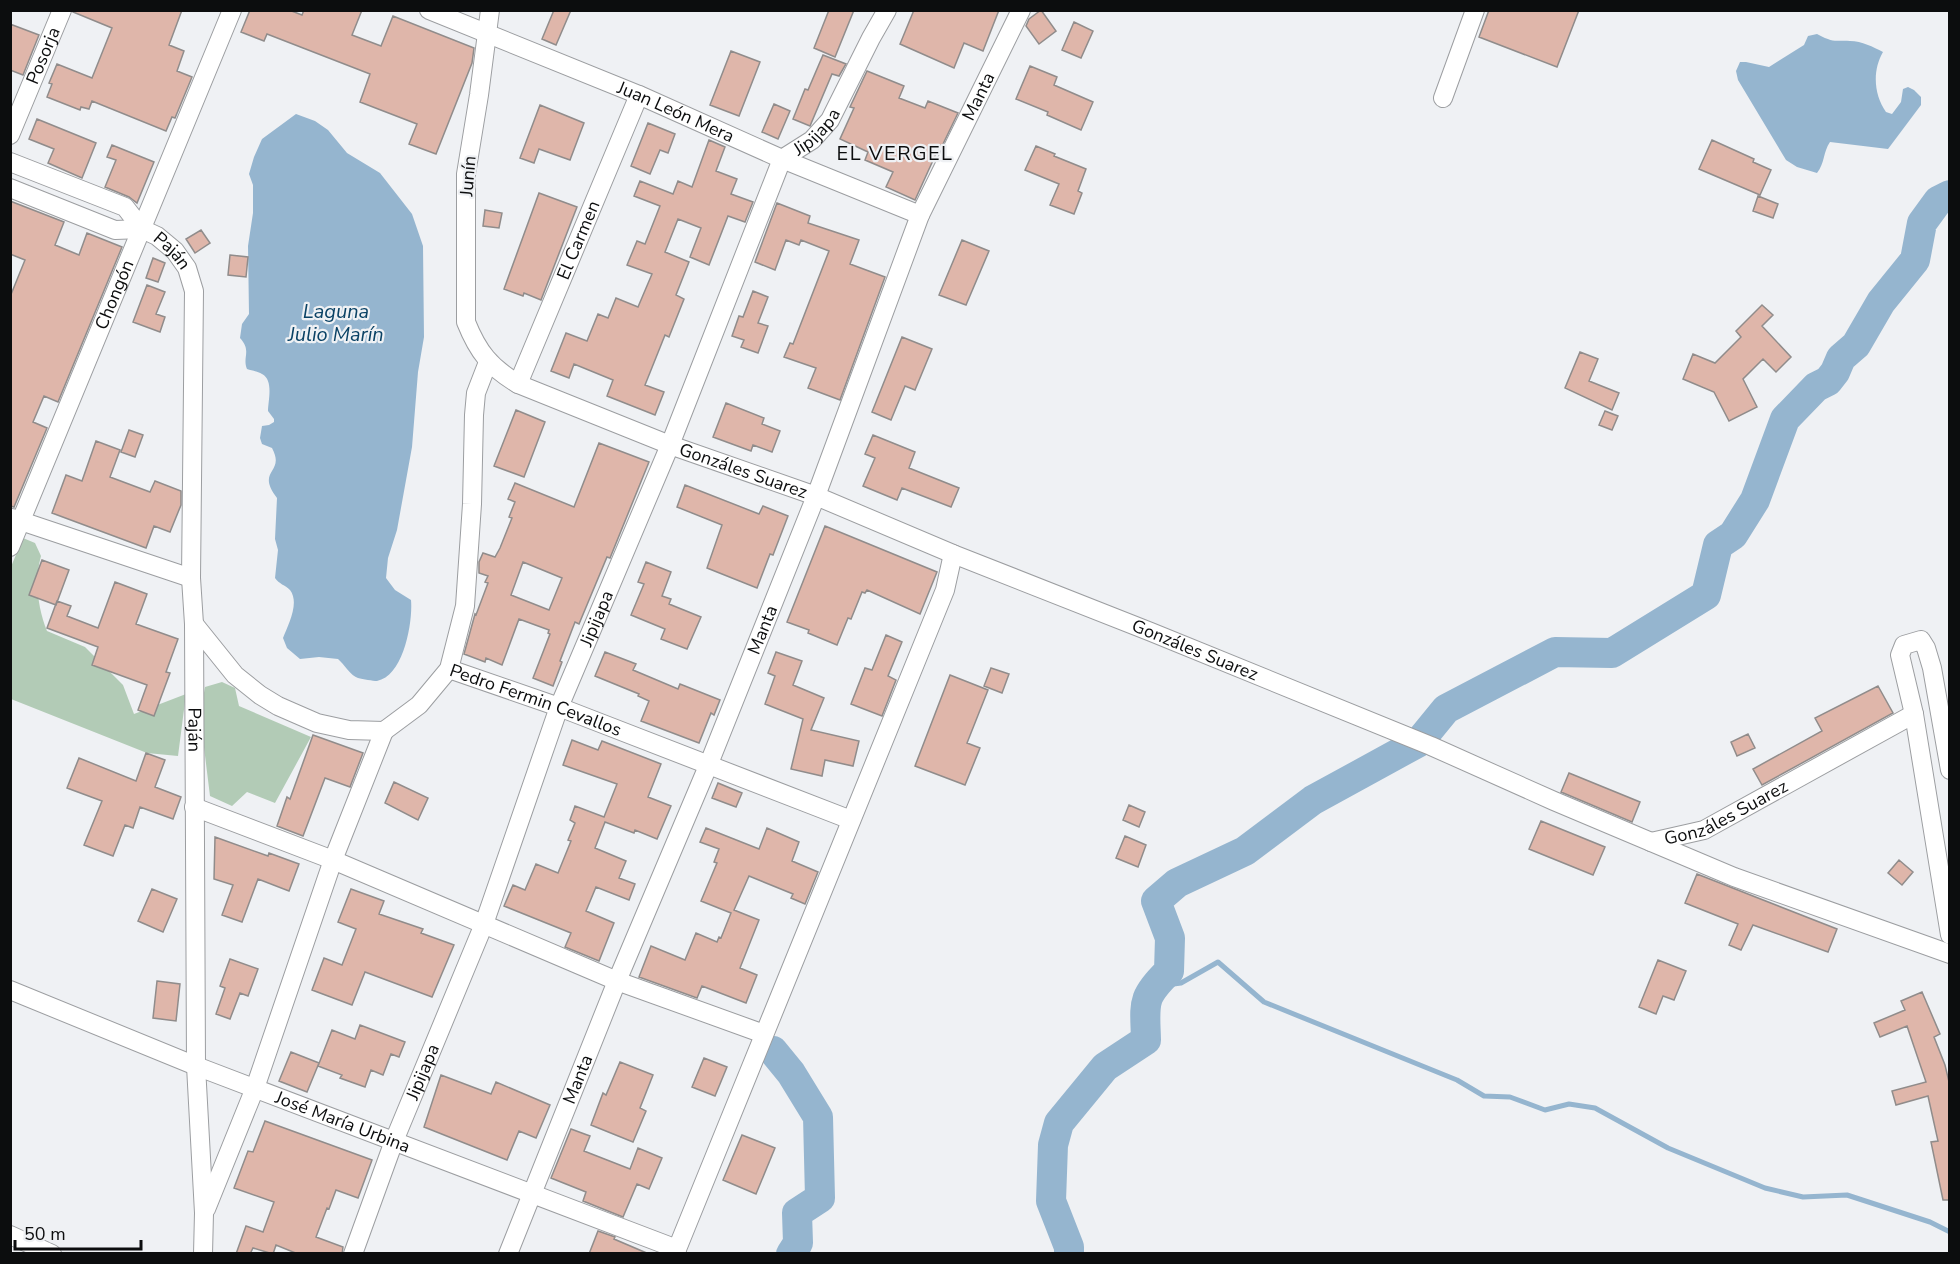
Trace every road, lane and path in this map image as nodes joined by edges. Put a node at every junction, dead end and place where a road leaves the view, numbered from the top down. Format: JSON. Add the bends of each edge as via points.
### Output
{"nodes":[{"id":1,"x":62,"y":10,"type":"edge"},
{"id":2,"x":232,"y":10,"type":"edge"},
{"id":3,"x":429,"y":10,"type":"edge"},
{"id":4,"x":490,"y":10,"type":"edge"},
{"id":5,"x":887,"y":10,"type":"edge"},
{"id":6,"x":1021,"y":10,"type":"edge"},
{"id":7,"x":1475,"y":10,"type":"edge"},
{"id":8,"x":487,"y":33,"type":"junction"},
{"id":9,"x":639,"y":95,"type":"junction"},
{"id":10,"x":1443,"y":98,"type":"dead end"},
{"id":11,"x":10,"y":135,"type":"edge"},
{"id":12,"x":782,"y":159,"type":"junction"},
{"id":13,"x":10,"y":162,"type":"edge"},
{"id":14,"x":10,"y":188,"type":"edge"},
{"id":15,"x":920,"y":215,"type":"junction"},
{"id":16,"x":142,"y":228,"type":"junction"},
{"id":17,"x":474,"y":341,"type":"joint"},
{"id":18,"x":488,"y":362,"type":"junction"},
{"id":19,"x":518,"y":384,"type":"junction"},
{"id":20,"x":670,"y":445,"type":"junction"},
{"id":21,"x":816,"y":496,"type":"junction"},
{"id":22,"x":16,"y":519,"type":"edge"},
{"id":23,"x":10,"y":547,"type":"edge"},
{"id":24,"x":953,"y":554,"type":"junction"},
{"id":25,"x":191,"y":579,"type":"junction"},
{"id":26,"x":194,"y":624,"type":"junction"},
{"id":27,"x":449,"y":669,"type":"junction"},
{"id":28,"x":559,"y":707,"type":"junction"},
{"id":29,"x":1914,"y":714,"type":"junction"},
{"id":30,"x":384,"y":731,"type":"junction"},
{"id":31,"x":708,"y":766,"type":"junction"},
{"id":32,"x":1950,"y":770,"type":"edge"},
{"id":33,"x":194,"y":807,"type":"junction"},
{"id":34,"x":851,"y":820,"type":"junction"},
{"id":35,"x":1651,"y":842,"type":"junction"},
{"id":36,"x":333,"y":860,"type":"junction"},
{"id":37,"x":484,"y":924,"type":"junction"},
{"id":38,"x":1950,"y":935,"type":"edge"},
{"id":39,"x":1950,"y":954,"type":"edge"},
{"id":40,"x":617,"y":981,"type":"junction"},
{"id":41,"x":10,"y":990,"type":"edge"},
{"id":42,"x":764,"y":1034,"type":"junction"},
{"id":43,"x":196,"y":1066,"type":"junction"},
{"id":44,"x":255,"y":1088,"type":"junction"},
{"id":45,"x":394,"y":1141,"type":"junction"},
{"id":46,"x":532,"y":1194,"type":"junction"},
{"id":47,"x":204,"y":1213,"type":"junction"},
{"id":48,"x":10,"y":1235,"type":"edge"},
{"id":49,"x":676,"y":1251,"type":"edge"},
{"id":50,"x":52,"y":1254,"type":"edge"},
{"id":51,"x":204,"y":1254,"type":"edge"},
{"id":52,"x":353,"y":1254,"type":"edge"},
{"id":53,"x":508,"y":1254,"type":"edge"}],
"edges":[{"from":1,"to":11,"type":"street","name":"Posorja"},
{"from":2,"to":16,"type":"street","name":"Chongón"},
{"from":3,"to":8,"type":"street","name":"Juan León Mera"},
{"from":4,"to":8,"type":"street","name":"Junín"},
{"from":5,"to":12,"type":"street","name":"Jipijapa","via":[[830,120],[812,140]]},
{"from":6,"to":15,"type":"street","name":"Manta"},
{"from":7,"to":10,"type":"street"},
{"from":8,"to":9,"type":"street","name":"Juan León Mera"},
{"from":8,"to":17,"type":"street","name":"Junín","via":[[466,174],[466,322]]},
{"from":9,"to":12,"type":"street","name":"Juan León Mera"},
{"from":9,"to":19,"type":"street","name":"El Carmen"},
{"from":12,"to":15,"type":"street","name":"Juan León Mera"},
{"from":12,"to":20,"type":"street","name":"Jipijapa"},
{"from":13,"to":16,"type":"street","name":"Paján","via":[[125,207]]},
{"from":14,"to":16,"type":"street","via":[[115,230]]},
{"from":15,"to":21,"type":"street","name":"Manta"},
{"from":16,"to":22,"type":"street","name":"Chongón"},
{"from":16,"to":25,"type":"street","name":"Paján","via":[[175,251],[187,268],[194,291]]},
{"from":17,"to":18,"type":"street","name":"Gonzáles Suarez"},
{"from":18,"to":19,"type":"street","name":"Gonzáles Suarez"},
{"from":18,"to":27,"type":"street","via":[[476,393],[465,606]]},
{"from":19,"to":20,"type":"street","name":"Gonzáles Suarez"},
{"from":20,"to":21,"type":"street","name":"Gonzáles Suarez"},
{"from":20,"to":28,"type":"street","name":"Jipijapa"},
{"from":21,"to":24,"type":"street","name":"Gonzáles Suarez"},
{"from":21,"to":31,"type":"street","name":"Manta"},
{"from":22,"to":23,"type":"street","name":"Chongón"},
{"from":22,"to":25,"type":"street"},
{"from":24,"to":34,"type":"street","via":[[945,590]]},
{"from":24,"to":35,"type":"street","name":"Gonzáles Suarez","via":[[1390,729]]},
{"from":25,"to":26,"type":"street","name":"Paján"},
{"from":26,"to":30,"type":"street","via":[[235,675],[278,706],[317,723],[349,730]]},
{"from":26,"to":33,"type":"street","name":"Paján"},
{"from":27,"to":28,"type":"street","name":"Pedro Fermin Cevallos"},
{"from":27,"to":30,"type":"street","name":"Pedro Fermin Cevallos","via":[[419,705]]},
{"from":28,"to":31,"type":"street","name":"Pedro Fermin Cevallos"},
{"from":28,"to":37,"type":"street","name":"Jipijapa"},
{"from":29,"to":32,"type":"street","via":[[1900,655],[1904,645],[1921,640],[1932,668]]},
{"from":29,"to":35,"type":"street","name":"Gonzáles Suarez","via":[[1704,830]]},
{"from":29,"to":38,"type":"street"},
{"from":30,"to":36,"type":"street"},
{"from":31,"to":34,"type":"street","name":"Pedro Fermin Cevallos"},
{"from":31,"to":40,"type":"street","name":"Manta"},
{"from":33,"to":36,"type":"street"},
{"from":33,"to":43,"type":"street","name":"Paján"},
{"from":34,"to":42,"type":"street"},
{"from":35,"to":39,"type":"street","via":[[1734,877]]},
{"from":36,"to":37,"type":"street"},
{"from":36,"to":44,"type":"street"},
{"from":37,"to":40,"type":"street"},
{"from":37,"to":45,"type":"street","name":"Jipijapa"},
{"from":40,"to":42,"type":"street"},
{"from":40,"to":46,"type":"street","name":"Manta"},
{"from":41,"to":43,"type":"street","name":"José María Urbina"},
{"from":42,"to":49,"type":"street"},
{"from":43,"to":44,"type":"street","name":"José María Urbina"},
{"from":43,"to":47,"type":"street","name":"Paján"},
{"from":44,"to":45,"type":"street","name":"José María Urbina"},
{"from":44,"to":47,"type":"street"},
{"from":45,"to":46,"type":"street","name":"José María Urbina"},
{"from":45,"to":52,"type":"street","name":"Jipijapa"},
{"from":46,"to":49,"type":"street","name":"José María Urbina"},
{"from":46,"to":53,"type":"street","name":"Manta"},
{"from":47,"to":51,"type":"street","name":"Paján"},
{"from":48,"to":50,"type":"street"}]}
